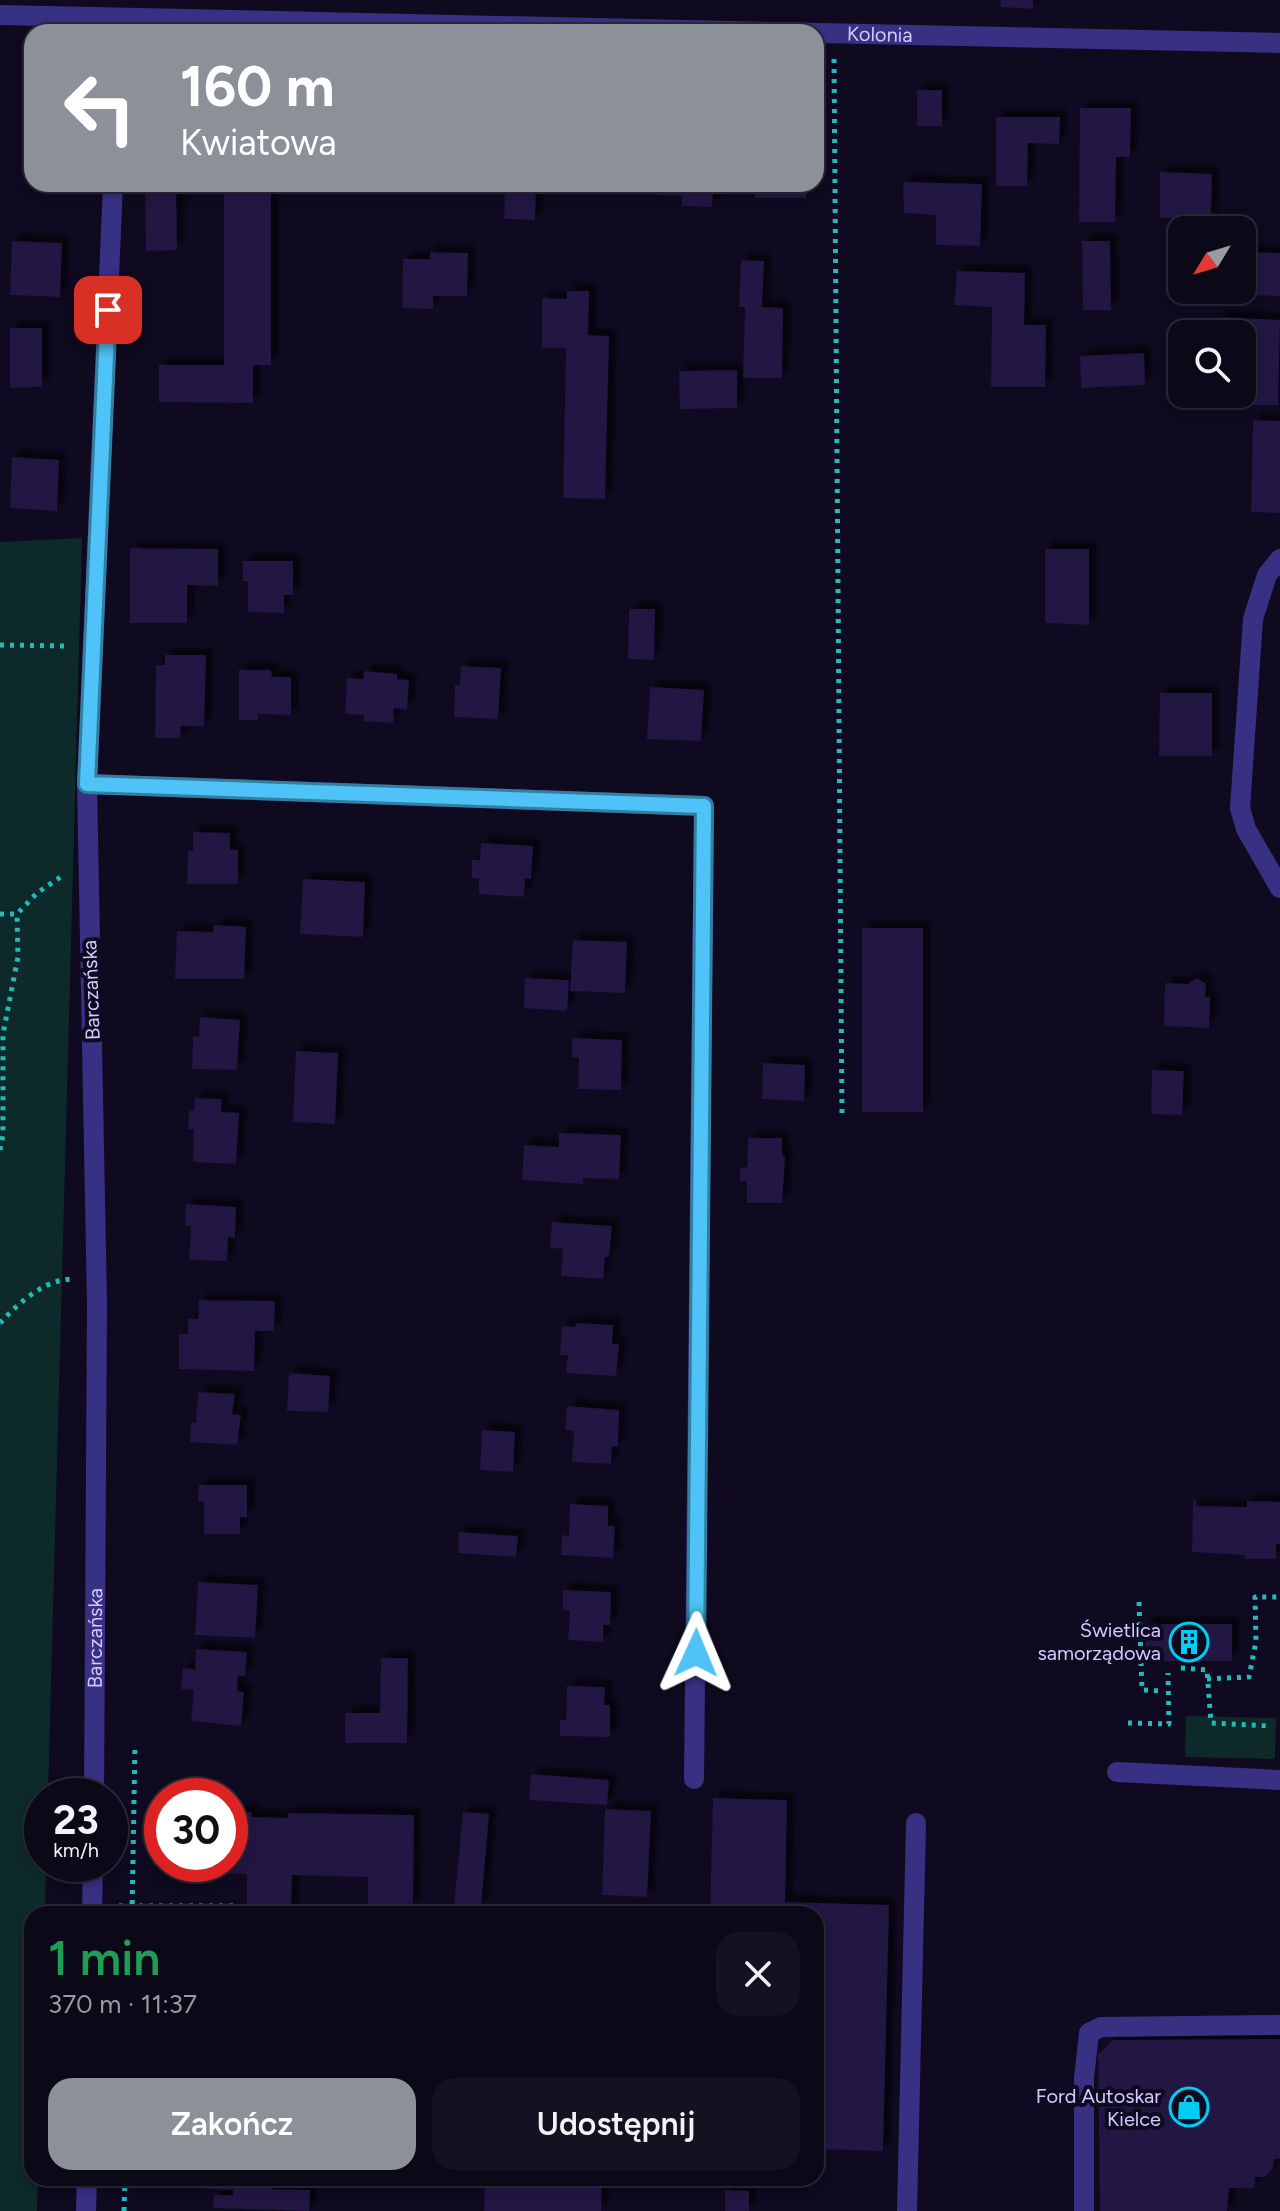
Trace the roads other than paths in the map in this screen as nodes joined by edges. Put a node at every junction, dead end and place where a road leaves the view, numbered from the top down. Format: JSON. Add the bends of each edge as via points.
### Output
{"nodes":[{"id":1,"x":0,"y":15,"type":"edge"},
{"id":2,"x":108,"y":24,"type":"edge"},
{"id":3,"x":824,"y":32,"type":"edge"},
{"id":4,"x":1280,"y":43,"type":"edge"},
{"id":5,"x":113,"y":192,"type":"edge"},
{"id":6,"x":1280,"y":559,"type":"edge"},
{"id":7,"x":87,"y":784,"type":"junction"},
{"id":8,"x":1280,"y":888,"type":"edge"},
{"id":9,"x":1117,"y":1772,"type":"dead end"},
{"id":10,"x":94,"y":1778,"type":"edge"},
{"id":11,"x":694,"y":1779,"type":"dead end"},
{"id":12,"x":1280,"y":1780,"type":"edge"},
{"id":13,"x":916,"y":1823,"type":"dead end"},
{"id":14,"x":93,"y":1882,"type":"edge"},
{"id":15,"x":92,"y":1906,"type":"edge"},
{"id":16,"x":1280,"y":2025,"type":"edge"},
{"id":17,"x":87,"y":2186,"type":"edge"},
{"id":18,"x":86,"y":2211,"type":"edge"},
{"id":19,"x":907,"y":2211,"type":"edge"},
{"id":20,"x":1084,"y":2211,"type":"edge"}],
"edges":[{"from":1,"to":2,"type":"street","name":"Kolonia"},
{"from":3,"to":4,"type":"street","name":"Kolonia"},
{"from":5,"to":7,"type":"street","name":"Barczańska"},
{"from":6,"to":8,"type":"street","via":[[1267,575],[1253,619],[1240,808],[1246,829]]},
{"from":7,"to":10,"type":"street","name":"Barczańska","via":[[96,1277]]},
{"from":7,"to":11,"type":"street","via":[[704,806]]},
{"from":9,"to":12,"type":"street"},
{"from":13,"to":19,"type":"street"},
{"from":14,"to":15,"type":"street"},
{"from":16,"to":20,"type":"street","via":[[1101,2027],[1089,2033]]},
{"from":17,"to":18,"type":"street"}]}
